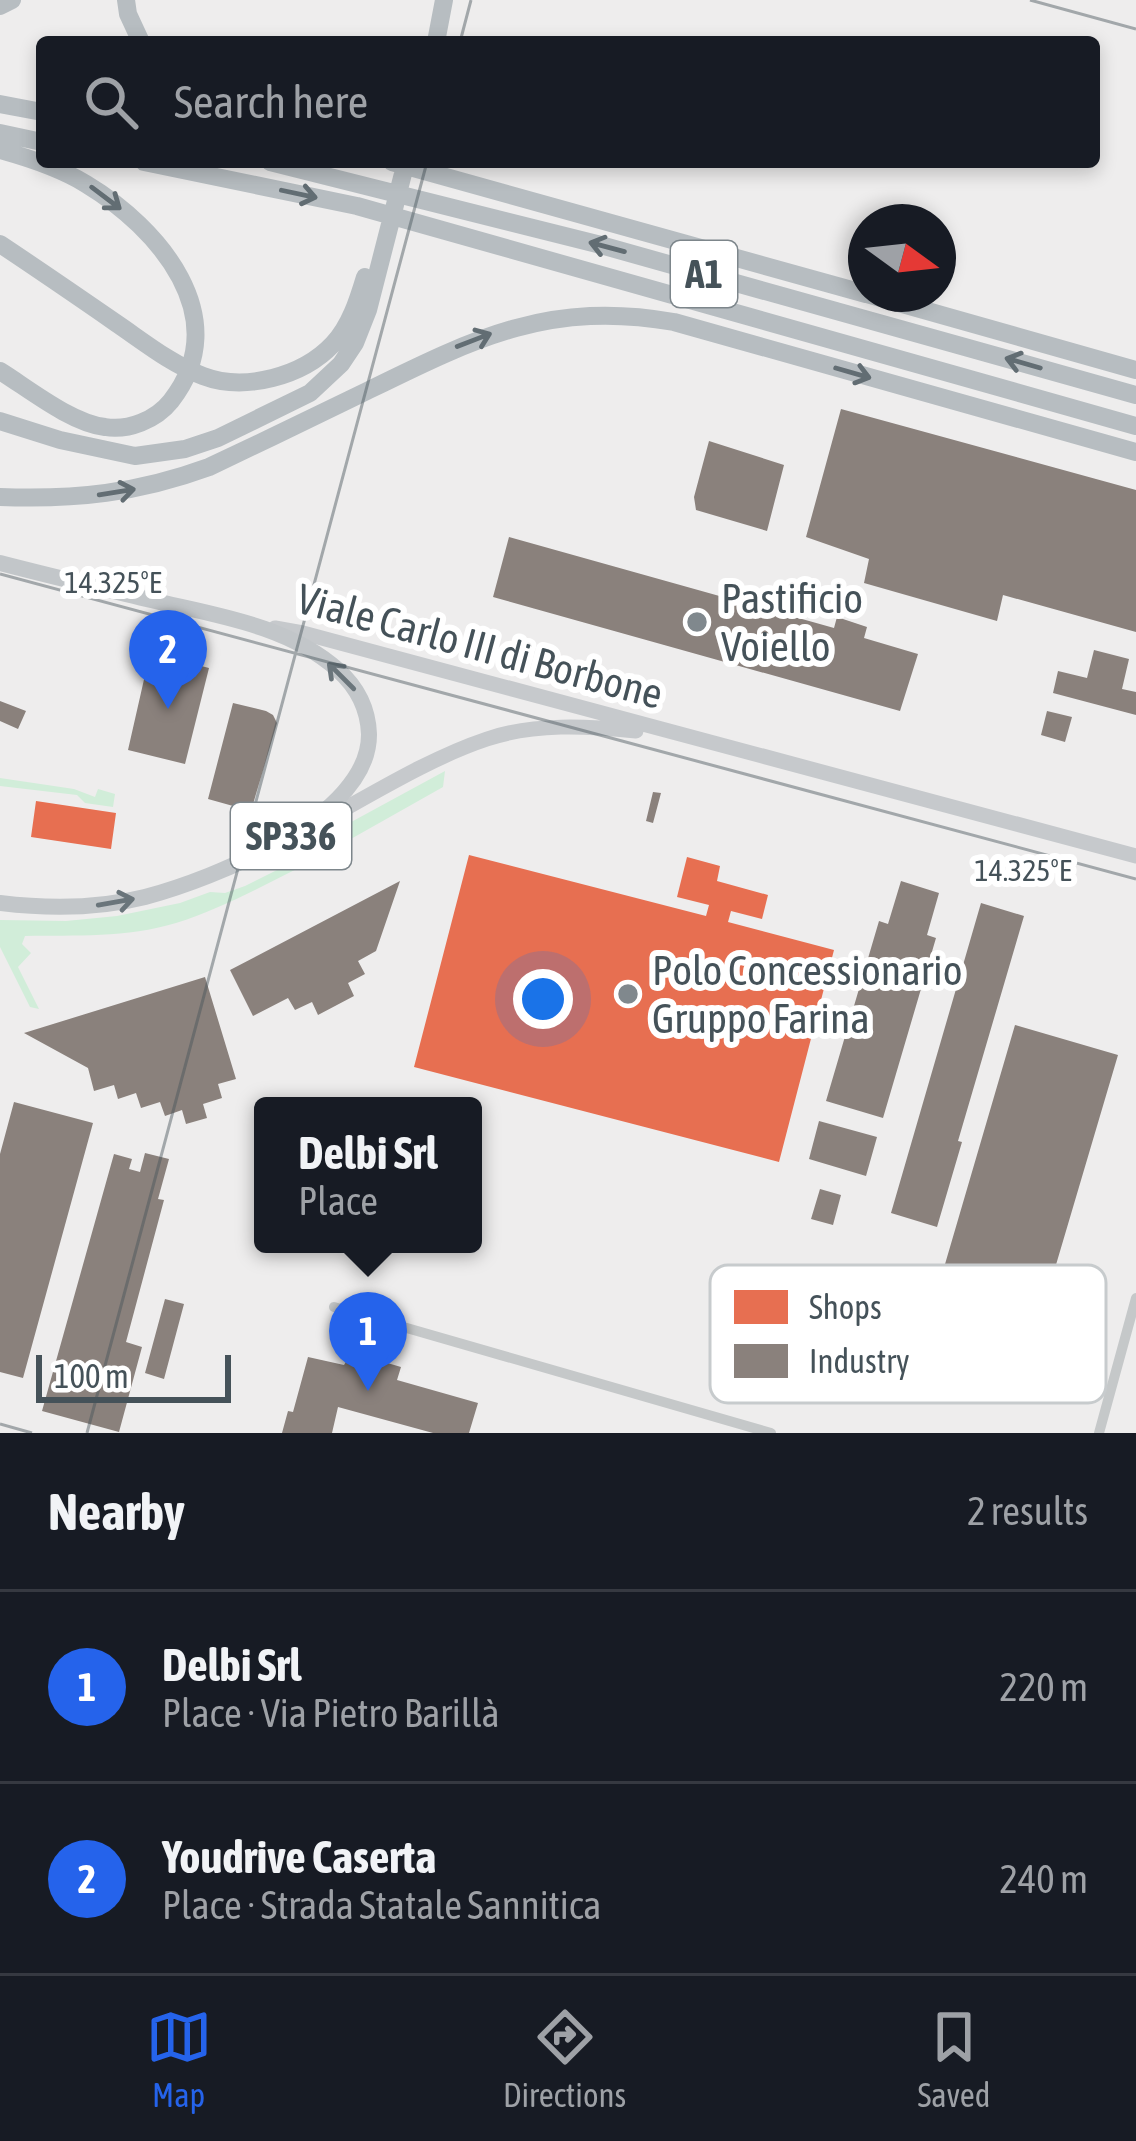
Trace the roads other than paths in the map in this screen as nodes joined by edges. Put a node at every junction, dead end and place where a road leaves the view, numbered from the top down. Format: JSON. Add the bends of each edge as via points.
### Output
{"nodes":[{"id":1,"x":11,"y":0,"type":"edge"},
{"id":2,"x":126,"y":0,"type":"edge"},
{"id":3,"x":432,"y":0,"type":"edge"},
{"id":4,"x":444,"y":0,"type":"edge"},
{"id":5,"x":0,"y":6,"type":"edge"},
{"id":6,"x":138,"y":36,"type":"edge"},
{"id":7,"x":426,"y":36,"type":"edge"},
{"id":8,"x":437,"y":36,"type":"edge"},
{"id":9,"x":0,"y":104,"type":"edge"},
{"id":10,"x":36,"y":111,"type":"edge"},
{"id":11,"x":0,"y":134,"type":"edge"},
{"id":12,"x":36,"y":141,"type":"edge"},
{"id":13,"x":0,"y":150,"type":"edge"},
{"id":14,"x":36,"y":164,"type":"edge"},
{"id":15,"x":48,"y":168,"type":"edge"},
{"id":16,"x":173,"y":168,"type":"edge"},
{"id":17,"x":294,"y":168,"type":"edge"},
{"id":18,"x":392,"y":168,"type":"edge"},
{"id":19,"x":404,"y":168,"type":"edge"},
{"id":20,"x":414,"y":168,"type":"edge"},
{"id":21,"x":0,"y":244,"type":"edge"},
{"id":22,"x":372,"y":271,"type":"junction"},
{"id":23,"x":848,"y":289,"type":"edge"},
{"id":24,"x":930,"y":312,"type":"edge"},
{"id":25,"x":0,"y":370,"type":"edge"},
{"id":26,"x":1136,"y":370,"type":"edge"},
{"id":27,"x":1136,"y":394,"type":"edge"},
{"id":28,"x":0,"y":421,"type":"edge"},
{"id":29,"x":1136,"y":426,"type":"edge"},
{"id":30,"x":1136,"y":452,"type":"edge"},
{"id":31,"x":0,"y":497,"type":"edge"},
{"id":32,"x":0,"y":563,"type":"edge"},
{"id":33,"x":254,"y":625,"type":"junction"},
{"id":34,"x":688,"y":737,"type":"junction"},
{"id":35,"x":302,"y":831,"type":"junction"},
{"id":36,"x":1131,"y":855,"type":"edge"},
{"id":37,"x":0,"y":903,"type":"edge"},
{"id":38,"x":1136,"y":1298,"type":"edge"},
{"id":39,"x":334,"y":1307,"type":"dead end"},
{"id":40,"x":771,"y":1433,"type":"edge"},
{"id":41,"x":1100,"y":1433,"type":"edge"}],
"edges":[{"from":1,"to":5,"type":"highway"},
{"from":2,"to":6,"type":"highway"},
{"from":3,"to":7,"type":"highway"},
{"from":4,"to":8,"type":"highway"},
{"from":9,"to":10,"type":"highway"},
{"from":11,"to":12,"type":"highway"},
{"from":13,"to":14,"type":"highway","one_way":true},
{"from":15,"to":25,"type":"highway","one_way":true,"via":[[107,197],[166,253],[184,283],[194,359],[164,410],[106,428]]},
{"from":16,"to":29,"type":"highway","number":"A1","one_way":true,"via":[[358,206]]},
{"from":27,"to":17,"type":"highway","number":"A1","one_way":true},
{"from":18,"to":22,"type":"highway"},
{"from":19,"to":22,"type":"highway"},
{"from":20,"to":23,"type":"highway"},
{"from":21,"to":22,"type":"highway","via":[[171,361],[234,382],[293,371],[334,343]]},
{"from":22,"to":28,"type":"highway","via":[[355,343],[327,380],[218,438],[135,456]]},
{"from":24,"to":26,"type":"highway"},
{"from":31,"to":30,"type":"highway","one_way":true,"via":[[80,497],[166,482],[457,346],[525,324],[604,315],[674,322]]},
{"from":32,"to":33,"type":"main road","number":"SP336"},
{"from":33,"to":34,"type":"main road","name":"Viale Carlo III di Borbone","number":"SP336"},
{"from":35,"to":33,"type":"main road","number":"SP336","one_way":true,"via":[[359,776],[368,724],[362,699],[335,668]]},
{"from":34,"to":35,"type":"main road","name":"Viale Carlo III di Borbone","number":"SP336","via":[[587,727],[488,739]]},
{"from":34,"to":36,"type":"main road","name":"Viale Carlo III di Borbone","number":"SP336"},
{"from":37,"to":35,"type":"main road","number":"SP336","one_way":true,"via":[[87,907],[145,897]]},
{"from":38,"to":41,"type":"street"},
{"from":39,"to":40,"type":"street"}]}
